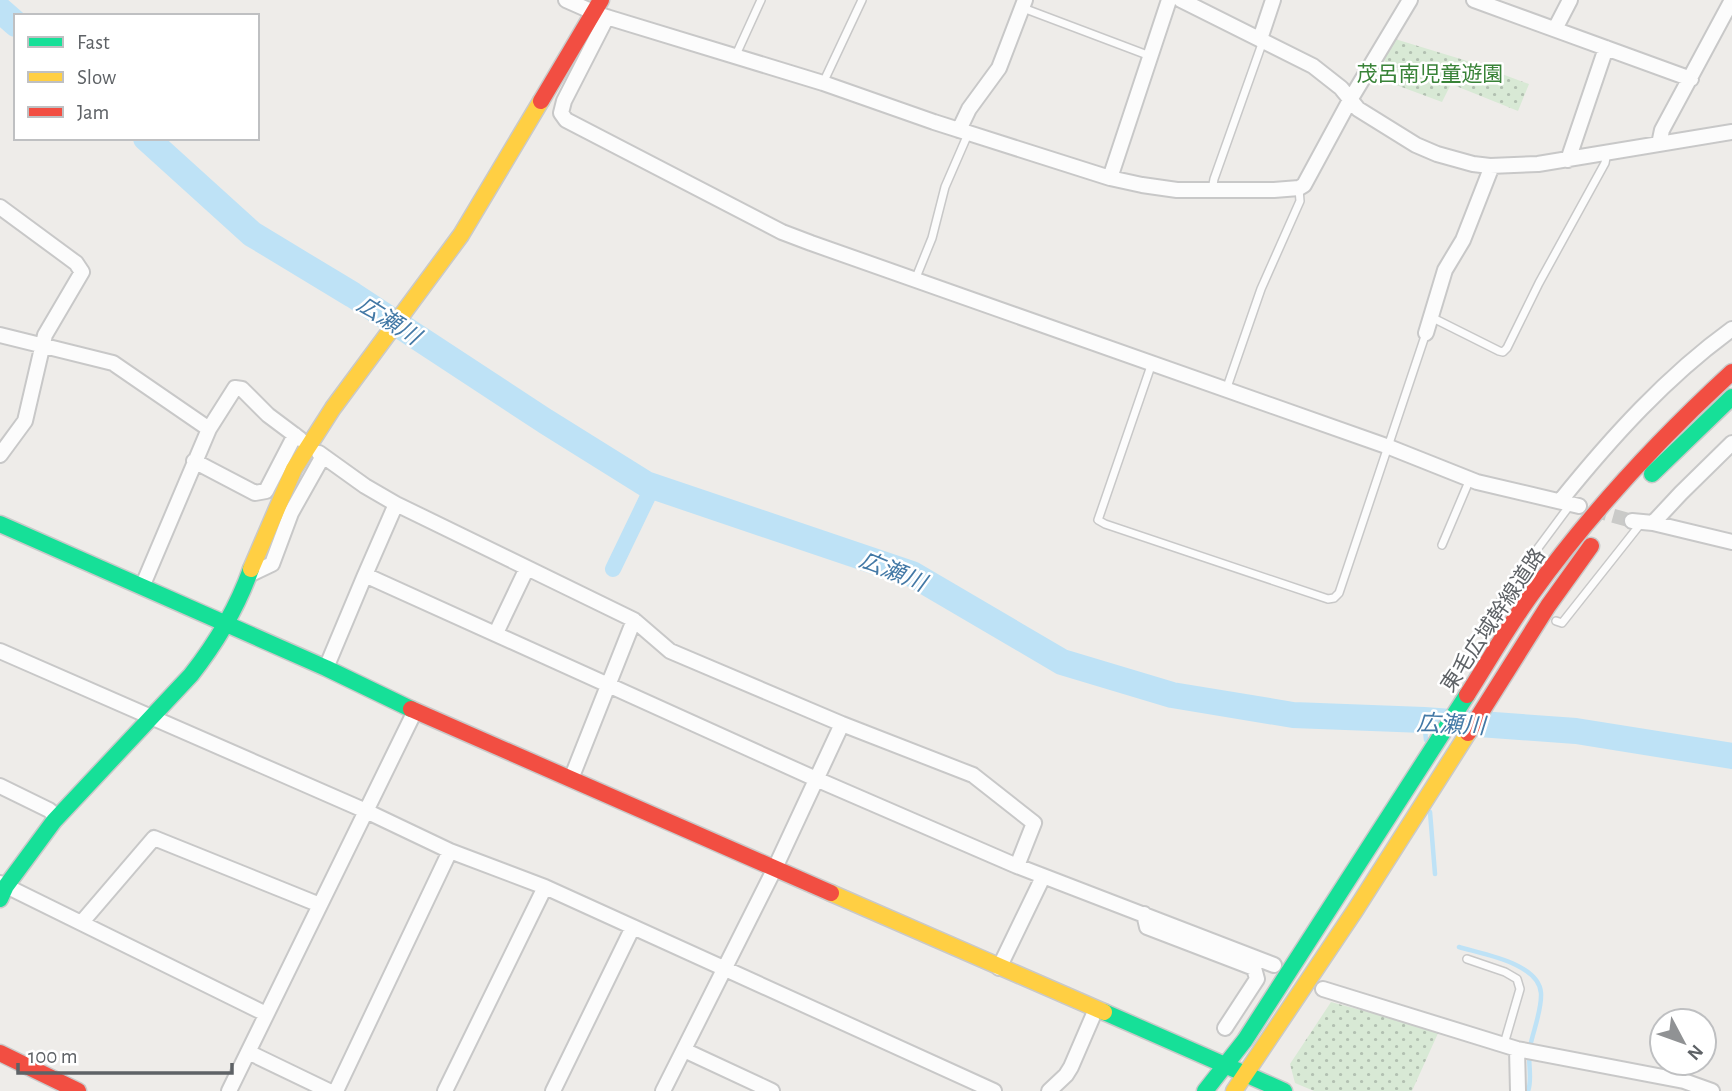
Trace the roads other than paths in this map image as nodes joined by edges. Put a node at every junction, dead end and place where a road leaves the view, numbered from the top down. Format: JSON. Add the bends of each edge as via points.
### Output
{"nodes":[{"id":1,"x":566,"y":0,"type":"edge"},
{"id":2,"x":761,"y":0,"type":"edge"},
{"id":3,"x":862,"y":0,"type":"edge"},
{"id":4,"x":1169,"y":0,"type":"edge"},
{"id":5,"x":1181,"y":0,"type":"edge"},
{"id":6,"x":1273,"y":0,"type":"edge"},
{"id":7,"x":1410,"y":0,"type":"edge"},
{"id":8,"x":1474,"y":0,"type":"edge"},
{"id":9,"x":1570,"y":0,"type":"edge"},
{"id":10,"x":1732,"y":0,"type":"edge"},
{"id":11,"x":1024,"y":4,"type":"edge"},
{"id":12,"x":600,"y":10,"type":"edge"},
{"id":13,"x":1555,"y":29,"type":"junction"},
{"id":14,"x":1262,"y":40,"type":"junction"},
{"id":15,"x":1606,"y":48,"type":"junction"},
{"id":16,"x":1151,"y":57,"type":"junction"},
{"id":17,"x":734,"y":58,"type":"junction"},
{"id":18,"x":1690,"y":79,"type":"junction"},
{"id":19,"x":823,"y":83,"type":"junction"},
{"id":20,"x":1350,"y":100,"type":"junction"},
{"id":21,"x":964,"y":131,"type":"junction"},
{"id":22,"x":1732,"y":132,"type":"edge"},
{"id":23,"x":1659,"y":144,"type":"junction"},
{"id":24,"x":1606,"y":152,"type":"junction"},
{"id":25,"x":1568,"y":160,"type":"junction"},
{"id":26,"x":1490,"y":166,"type":"junction"},
{"id":27,"x":1110,"y":178,"type":"junction"},
{"id":28,"x":1299,"y":188,"type":"junction"},
{"id":29,"x":1212,"y":190,"type":"junction"},
{"id":30,"x":0,"y":207,"type":"edge"},
{"id":31,"x":914,"y":281,"type":"junction"},
{"id":32,"x":1430,"y":317,"type":"junction"},
{"id":33,"x":1732,"y":329,"type":"edge"},
{"id":34,"x":1426,"y":333,"type":"joint"},
{"id":35,"x":0,"y":335,"type":"edge"},
{"id":36,"x":41,"y":345,"type":"junction"},
{"id":37,"x":1152,"y":363,"type":"junction"},
{"id":38,"x":1732,"y":372,"type":"edge"},
{"id":39,"x":1226,"y":390,"type":"junction"},
{"id":40,"x":1732,"y":397,"type":"edge"},
{"id":41,"x":209,"y":429,"type":"junction"},
{"id":42,"x":1732,"y":443,"type":"edge"},
{"id":43,"x":1389,"y":447,"type":"junction"},
{"id":44,"x":0,"y":455,"type":"edge"},
{"id":45,"x":194,"y":461,"type":"junction"},
{"id":46,"x":1470,"y":479,"type":"junction"},
{"id":47,"x":1640,"y":488,"type":"dead end"},
{"id":48,"x":396,"y":504,"type":"junction"},
{"id":49,"x":1570,"y":504,"type":"junction"},
{"id":50,"x":1642,"y":522,"type":"junction"},
{"id":51,"x":0,"y":524,"type":"edge"},
{"id":52,"x":1603,"y":530,"type":"dead end"},
{"id":53,"x":1732,"y":542,"type":"edge"},
{"id":54,"x":1442,"y":545,"type":"dead end"},
{"id":55,"x":527,"y":568,"type":"junction"},
{"id":56,"x":249,"y":575,"type":"junction"},
{"id":57,"x":365,"y":575,"type":"junction"},
{"id":58,"x":142,"y":587,"type":"junction"},
{"id":59,"x":1502,"y":613,"type":"dead end"},
{"id":60,"x":634,"y":620,"type":"junction"},
{"id":61,"x":1556,"y":621,"type":"dead end"},
{"id":62,"x":226,"y":624,"type":"junction"},
{"id":63,"x":496,"y":633,"type":"junction"},
{"id":64,"x":0,"y":651,"type":"edge"},
{"id":65,"x":326,"y":668,"type":"junction"},
{"id":66,"x":610,"y":684,"type":"junction"},
{"id":67,"x":415,"y":711,"type":"junction"},
{"id":68,"x":151,"y":716,"type":"junction"},
{"id":69,"x":842,"y":724,"type":"junction"},
{"id":70,"x":571,"y":779,"type":"junction"},
{"id":71,"x":816,"y":779,"type":"junction"},
{"id":72,"x":0,"y":786,"type":"edge"},
{"id":73,"x":366,"y":811,"type":"junction"},
{"id":74,"x":57,"y":817,"type":"junction"},
{"id":75,"x":450,"y":851,"type":"junction"},
{"id":76,"x":1017,"y":866,"type":"junction"},
{"id":77,"x":775,"y":868,"type":"junction"},
{"id":78,"x":1043,"y":877,"type":"junction"},
{"id":79,"x":545,"y":887,"type":"junction"},
{"id":80,"x":2,"y":889,"type":"edge"},
{"id":81,"x":320,"y":905,"type":"junction"},
{"id":82,"x":1144,"y":914,"type":"junction"},
{"id":83,"x":82,"y":922,"type":"junction"},
{"id":84,"x":633,"y":927,"type":"junction"},
{"id":85,"x":1467,"y":959,"type":"dead end"},
{"id":86,"x":1273,"y":965,"type":"dead end"},
{"id":87,"x":724,"y":967,"type":"junction"},
{"id":88,"x":999,"y":968,"type":"junction"},
{"id":89,"x":1323,"y":989,"type":"dead end"},
{"id":90,"x":1096,"y":1009,"type":"junction"},
{"id":91,"x":266,"y":1013,"type":"junction"},
{"id":92,"x":1225,"y":1028,"type":"dead end"},
{"id":93,"x":684,"y":1049,"type":"junction"},
{"id":94,"x":1520,"y":1049,"type":"junction"},
{"id":95,"x":248,"y":1052,"type":"junction"},
{"id":96,"x":0,"y":1053,"type":"edge"},
{"id":97,"x":1226,"y":1065,"type":"junction"},
{"id":98,"x":1247,"y":1074,"type":"junction"},
{"id":99,"x":78,"y":1091,"type":"edge"},
{"id":100,"x":229,"y":1091,"type":"edge"},
{"id":101,"x":329,"y":1091,"type":"edge"},
{"id":102,"x":336,"y":1091,"type":"edge"},
{"id":103,"x":445,"y":1091,"type":"edge"},
{"id":104,"x":553,"y":1091,"type":"edge"},
{"id":105,"x":663,"y":1091,"type":"edge"},
{"id":106,"x":772,"y":1091,"type":"edge"},
{"id":107,"x":995,"y":1091,"type":"edge"},
{"id":108,"x":1049,"y":1091,"type":"edge"},
{"id":109,"x":1205,"y":1091,"type":"edge"},
{"id":110,"x":1234,"y":1091,"type":"edge"},
{"id":111,"x":1284,"y":1091,"type":"edge"},
{"id":112,"x":1518,"y":1091,"type":"edge"},
{"id":113,"x":1712,"y":1091,"type":"edge"}],
"edges":[{"from":1,"to":12,"type":"street"},
{"from":2,"to":17,"type":"lane"},
{"from":3,"to":19,"type":"lane"},
{"from":4,"to":16,"type":"street"},
{"from":5,"to":14,"type":"street"},
{"from":6,"to":14,"type":"street"},
{"from":7,"to":20,"type":"street"},
{"from":8,"to":13,"type":"street"},
{"from":9,"to":13,"type":"street"},
{"from":10,"to":18,"type":"street"},
{"from":11,"to":16,"type":"lane"},
{"from":11,"to":21,"type":"street","via":[[999,68],[969,109]]},
{"from":12,"to":17,"type":"street"},
{"from":12,"to":31,"type":"street","via":[[564,101],[561,113],[566,120],[782,232]]},
{"from":12,"to":56,"type":"main road","via":[[458,238],[333,408],[294,469]]},
{"from":13,"to":15,"type":"street"},
{"from":14,"to":20,"type":"street","via":[[1313,66]]},
{"from":14,"to":29,"type":"lane"},
{"from":15,"to":18,"type":"street"},
{"from":15,"to":25,"type":"street"},
{"from":16,"to":27,"type":"street"},
{"from":17,"to":19,"type":"street"},
{"from":18,"to":23,"type":"street"},
{"from":19,"to":21,"type":"street"},
{"from":20,"to":26,"type":"street","via":[[1416,145]]},
{"from":20,"to":28,"type":"street"},
{"from":21,"to":27,"type":"street"},
{"from":21,"to":31,"type":"lane"},
{"from":22,"to":23,"type":"street"},
{"from":23,"to":24,"type":"street"},
{"from":24,"to":25,"type":"street"},
{"from":24,"to":32,"type":"lane","via":[[1605,163],[1503,352]]},
{"from":25,"to":26,"type":"street"},
{"from":26,"to":32,"type":"street"},
{"from":27,"to":29,"type":"street","via":[[1160,188]]},
{"from":28,"to":29,"type":"street"},
{"from":28,"to":39,"type":"lane","via":[[1300,201],[1261,289]]},
{"from":30,"to":36,"type":"street","via":[[82,270]]},
{"from":31,"to":37,"type":"street"},
{"from":32,"to":34,"type":"street"},
{"from":33,"to":49,"type":"street","via":[[1691,360],[1596,456]]},
{"from":34,"to":43,"type":"lane"},
{"from":35,"to":36,"type":"street"},
{"from":36,"to":41,"type":"street","via":[[113,363]]},
{"from":36,"to":44,"type":"street","via":[[29,413]]},
{"from":37,"to":39,"type":"street"},
{"from":37,"to":43,"type":"lane","via":[[1100,512],[1098,520],[1105,524],[1334,598]]},
{"from":38,"to":97,"type":"main road","name":"東毛広域幹線道路","via":[[1644,456],[1530,597]]},
{"from":39,"to":43,"type":"street"},
{"from":40,"to":47,"type":"main road"},
{"from":41,"to":45,"type":"street"},
{"from":41,"to":45,"type":"street","via":[[230,392],[238,388],[297,437],[261,493]]},
{"from":42,"to":50,"type":"street","via":[[1681,493]]},
{"from":43,"to":46,"type":"street"},
{"from":45,"to":58,"type":"street"},
{"from":46,"to":49,"type":"street"},
{"from":46,"to":54,"type":"lane"},
{"from":48,"to":55,"type":"street"},
{"from":48,"to":56,"type":"street","via":[[321,454],[272,564]]},
{"from":48,"to":57,"type":"street"},
{"from":49,"to":59,"type":"lane","via":[[1506,591],[1496,610]]},
{"from":50,"to":53,"type":"street"},
{"from":50,"to":61,"type":"lane","via":[[1562,623]]},
{"from":51,"to":58,"type":"main road"},
{"from":52,"to":98,"type":"main road","name":"東毛広域幹線道路","via":[[1513,659]]},
{"from":55,"to":60,"type":"street"},
{"from":55,"to":63,"type":"street"},
{"from":56,"to":62,"type":"main road"},
{"from":57,"to":63,"type":"street"},
{"from":57,"to":65,"type":"street"},
{"from":58,"to":62,"type":"main road"},
{"from":60,"to":66,"type":"street"},
{"from":60,"to":69,"type":"street","via":[[670,651]]},
{"from":62,"to":65,"type":"main road"},
{"from":62,"to":68,"type":"main road","via":[[191,676]]},
{"from":63,"to":66,"type":"street"},
{"from":64,"to":68,"type":"street"},
{"from":65,"to":67,"type":"main road"},
{"from":66,"to":70,"type":"street"},
{"from":66,"to":71,"type":"street"},
{"from":67,"to":70,"type":"main road"},
{"from":67,"to":73,"type":"street"},
{"from":68,"to":73,"type":"street"},
{"from":68,"to":74,"type":"main road"},
{"from":69,"to":71,"type":"street"},
{"from":69,"to":76,"type":"street","via":[[973,775],[1034,823]]},
{"from":70,"to":77,"type":"main road"},
{"from":71,"to":76,"type":"street"},
{"from":71,"to":77,"type":"street"},
{"from":72,"to":74,"type":"street"},
{"from":73,"to":75,"type":"street"},
{"from":73,"to":81,"type":"street"},
{"from":74,"to":80,"type":"main road"},
{"from":75,"to":79,"type":"street"},
{"from":75,"to":102,"type":"street"},
{"from":76,"to":78,"type":"street"},
{"from":77,"to":87,"type":"street"},
{"from":77,"to":88,"type":"main road"},
{"from":78,"to":82,"type":"street"},
{"from":78,"to":88,"type":"street"},
{"from":79,"to":84,"type":"street"},
{"from":79,"to":103,"type":"street"},
{"from":80,"to":83,"type":"street"},
{"from":81,"to":83,"type":"street","via":[[154,838]]},
{"from":81,"to":91,"type":"street"},
{"from":82,"to":86,"type":"street"},
{"from":82,"to":92,"type":"street","via":[[1147,927],[1254,968],[1257,979]]},
{"from":83,"to":91,"type":"street"},
{"from":84,"to":87,"type":"street"},
{"from":84,"to":104,"type":"street"},
{"from":85,"to":94,"type":"lane","via":[[1517,979]]},
{"from":87,"to":93,"type":"street"},
{"from":87,"to":107,"type":"street"},
{"from":88,"to":90,"type":"main road"},
{"from":89,"to":94,"type":"street"},
{"from":90,"to":97,"type":"main road"},
{"from":90,"to":108,"type":"street","via":[[1071,1067]]},
{"from":91,"to":95,"type":"street"},
{"from":93,"to":105,"type":"street"},
{"from":93,"to":106,"type":"street"},
{"from":94,"to":112,"type":"street"},
{"from":94,"to":113,"type":"street","via":[[1684,1081]]},
{"from":95,"to":100,"type":"street"},
{"from":95,"to":101,"type":"street"},
{"from":96,"to":99,"type":"main road"},
{"from":97,"to":98,"type":"main road"},
{"from":97,"to":109,"type":"main road","name":"東毛広域幹線道路"},
{"from":98,"to":110,"type":"main road","name":"東毛広域幹線道路"},
{"from":98,"to":111,"type":"main road"}]}
